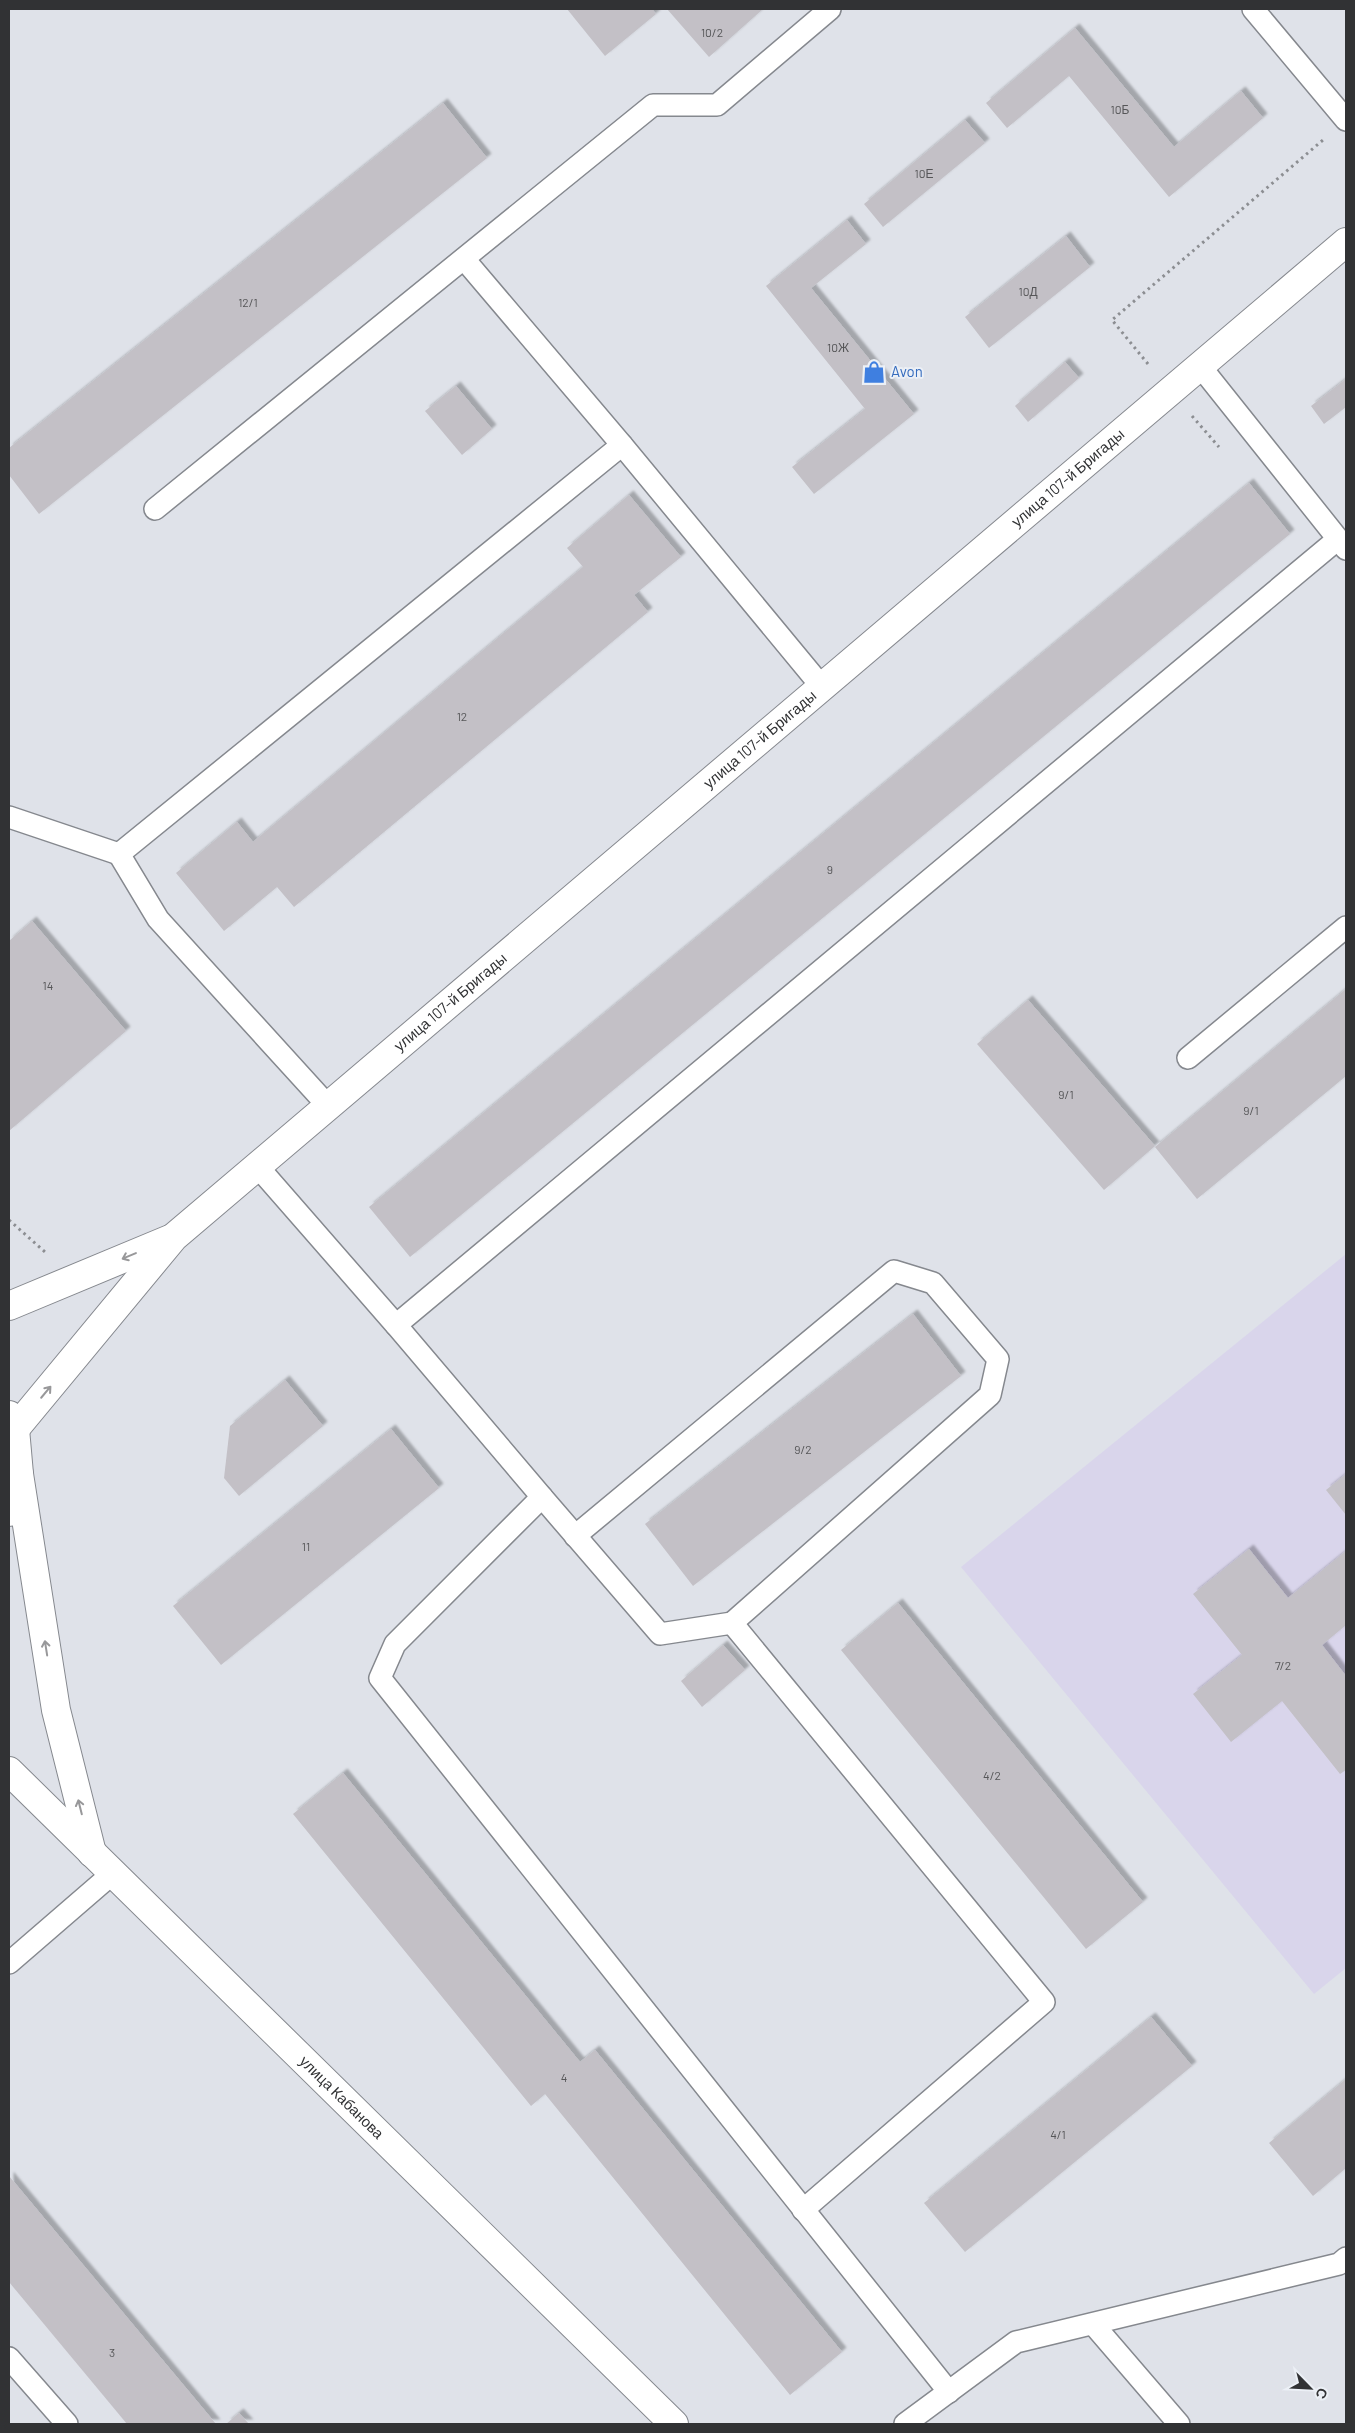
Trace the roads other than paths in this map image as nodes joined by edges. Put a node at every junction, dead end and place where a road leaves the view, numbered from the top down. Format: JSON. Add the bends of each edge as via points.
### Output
{"nodes":[{"id":1,"x":830,"y":9,"type":"edge"},
{"id":2,"x":1253,"y":9,"type":"edge"},
{"id":3,"x":1346,"y":120,"type":"edge"},
{"id":4,"x":1346,"y":242,"type":"edge"},
{"id":5,"x":464,"y":259,"type":"junction"},
{"id":6,"x":1200,"y":366,"type":"junction"},
{"id":7,"x":622,"y":445,"type":"junction"},
{"id":8,"x":155,"y":509,"type":"dead end"},
{"id":9,"x":1342,"y":544,"type":"edge"},
{"id":10,"x":822,"y":687,"type":"junction"},
{"id":11,"x":9,"y":817,"type":"edge"},
{"id":12,"x":119,"y":854,"type":"junction"},
{"id":13,"x":1346,"y":927,"type":"edge"},
{"id":14,"x":1188,"y":1058,"type":"dead end"},
{"id":15,"x":328,"y":1107,"type":"junction"},
{"id":16,"x":258,"y":1167,"type":"junction"},
{"id":17,"x":174,"y":1237,"type":"junction"},
{"id":18,"x":9,"y":1306,"type":"edge"},
{"id":19,"x":396,"y":1325,"type":"junction"},
{"id":20,"x":12,"y":1422,"type":"edge"},
{"id":21,"x":19,"y":1474,"type":"junction"},
{"id":22,"x":542,"y":1498,"type":"junction"},
{"id":23,"x":9,"y":1512,"type":"edge"},
{"id":24,"x":575,"y":1536,"type":"junction"},
{"id":25,"x":732,"y":1623,"type":"junction"},
{"id":26,"x":9,"y":1771,"type":"edge"},
{"id":27,"x":92,"y":1854,"type":"junction"},
{"id":28,"x":112,"y":1874,"type":"junction"},
{"id":29,"x":9,"y":1963,"type":"edge"},
{"id":30,"x":804,"y":2210,"type":"junction"},
{"id":31,"x":1346,"y":2258,"type":"edge"},
{"id":32,"x":1093,"y":2324,"type":"junction"},
{"id":33,"x":9,"y":2358,"type":"edge"},
{"id":34,"x":949,"y":2392,"type":"junction"},
{"id":35,"x":67,"y":2424,"type":"edge"},
{"id":36,"x":674,"y":2424,"type":"edge"},
{"id":37,"x":905,"y":2424,"type":"edge"},
{"id":38,"x":1179,"y":2424,"type":"edge"}],
"edges":[{"from":1,"to":5,"type":"lane","via":[[717,105],[653,105]]},
{"from":2,"to":3,"type":"lane"},
{"from":4,"to":6,"type":"main road","name":"улица 107-й Бригады"},
{"from":5,"to":7,"type":"lane"},
{"from":5,"to":8,"type":"lane"},
{"from":6,"to":9,"type":"lane"},
{"from":6,"to":10,"type":"main road","name":"улица 107-й Бригады"},
{"from":7,"to":10,"type":"lane"},
{"from":7,"to":12,"type":"lane"},
{"from":9,"to":19,"type":"lane"},
{"from":10,"to":15,"type":"main road","name":"улица 107-й Бригады"},
{"from":11,"to":12,"type":"lane"},
{"from":12,"to":15,"type":"lane","via":[[158,919]]},
{"from":13,"to":14,"type":"lane"},
{"from":15,"to":16,"type":"main road","name":"улица 107-й Бригады"},
{"from":16,"to":17,"type":"main road","name":"улица 107-й Бригады"},
{"from":16,"to":19,"type":"lane"},
{"from":17,"to":18,"type":"main road","one_way":true},
{"from":20,"to":17,"type":"main road","one_way":true},
{"from":19,"to":22,"type":"lane"},
{"from":20,"to":21,"type":"main road"},
{"from":21,"to":23,"type":"main road"},
{"from":27,"to":21,"type":"main road","one_way":true,"via":[[56,1710]]},
{"from":22,"to":24,"type":"lane"},
{"from":22,"to":30,"type":"lane","via":[[395,1644],[380,1678]]},
{"from":24,"to":25,"type":"lane","via":[[660,1634]]},
{"from":24,"to":25,"type":"lane","via":[[894,1271],[933,1283],[998,1360],[990,1395]]},
{"from":25,"to":30,"type":"lane","via":[[1044,2002]]},
{"from":26,"to":27,"type":"main road","name":"улица Кабанова"},
{"from":27,"to":28,"type":"main road","name":"улица Кабанова"},
{"from":28,"to":29,"type":"lane"},
{"from":28,"to":36,"type":"main road","name":"улица Кабанова"},
{"from":30,"to":34,"type":"lane"},
{"from":31,"to":32,"type":"lane","via":[[1339,2264]]},
{"from":32,"to":34,"type":"lane","via":[[1016,2342]]},
{"from":32,"to":38,"type":"lane"},
{"from":33,"to":35,"type":"lane"},
{"from":34,"to":37,"type":"lane"}]}
